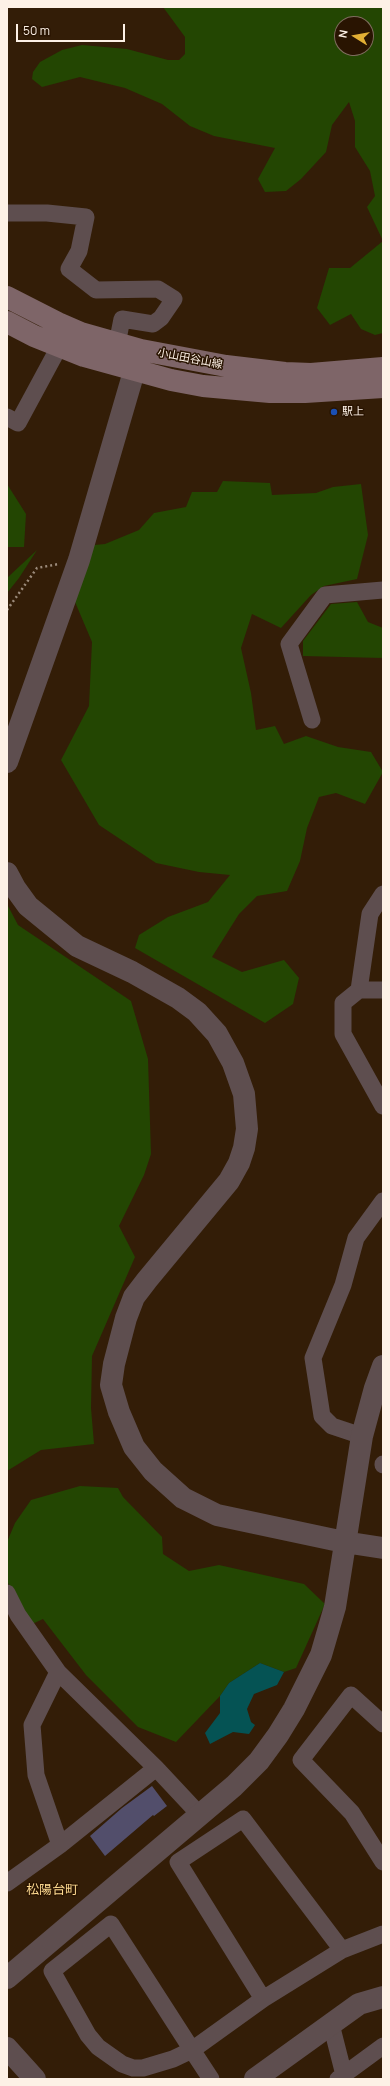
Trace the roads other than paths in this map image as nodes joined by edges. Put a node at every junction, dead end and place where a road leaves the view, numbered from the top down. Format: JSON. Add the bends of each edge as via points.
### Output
{"nodes":[{"id":1,"x":7,"y":213,"type":"edge"},
{"id":2,"x":7,"y":297,"type":"edge"},
{"id":3,"x":7,"y":322,"type":"edge"},
{"id":4,"x":117,"y":344,"type":"junction"},
{"id":5,"x":59,"y":347,"type":"junction"},
{"id":6,"x":141,"y":350,"type":"junction"},
{"id":7,"x":383,"y":368,"type":"edge"},
{"id":8,"x":135,"y":371,"type":"junction"},
{"id":9,"x":383,"y":387,"type":"edge"},
{"id":10,"x":7,"y":417,"type":"edge"},
{"id":11,"x":383,"y":590,"type":"edge"},
{"id":12,"x":312,"y":720,"type":"dead end"},
{"id":13,"x":7,"y":762,"type":"edge"},
{"id":14,"x":7,"y":872,"type":"edge"},
{"id":15,"x":383,"y":894,"type":"edge"},
{"id":16,"x":359,"y":990,"type":"junction"},
{"id":17,"x":383,"y":990,"type":"edge"},
{"id":18,"x":383,"y":1106,"type":"edge"},
{"id":19,"x":383,"y":1201,"type":"edge"},
{"id":20,"x":383,"y":1366,"type":"edge"},
{"id":21,"x":362,"y":1436,"type":"junction"},
{"id":22,"x":344,"y":1542,"type":"junction"},
{"id":23,"x":383,"y":1548,"type":"edge"},
{"id":24,"x":7,"y":1593,"type":"edge"},
{"id":25,"x":58,"y":1672,"type":"junction"},
{"id":26,"x":383,"y":1724,"type":"edge"},
{"id":27,"x":156,"y":1768,"type":"junction"},
{"id":28,"x":199,"y":1814,"type":"junction"},
{"id":29,"x":60,"y":1845,"type":"junction"},
{"id":30,"x":383,"y":1862,"type":"edge"},
{"id":31,"x":7,"y":1883,"type":"edge"},
{"id":32,"x":383,"y":1934,"type":"edge"},
{"id":33,"x":342,"y":1950,"type":"junction"},
{"id":34,"x":7,"y":1978,"type":"edge"},
{"id":35,"x":383,"y":1997,"type":"edge"},
{"id":36,"x":263,"y":1999,"type":"junction"},
{"id":37,"x":331,"y":2024,"type":"junction"},
{"id":38,"x":383,"y":2046,"type":"edge"},
{"id":39,"x":7,"y":2048,"type":"edge"},
{"id":40,"x":192,"y":2050,"type":"junction"},
{"id":41,"x":342,"y":2078,"type":"edge"},
{"id":42,"x":35,"y":2079,"type":"edge"},
{"id":43,"x":211,"y":2079,"type":"edge"},
{"id":44,"x":255,"y":2079,"type":"edge"}],
"edges":[{"from":1,"to":4,"type":"street","via":[[47,213],[86,217],[79,251],[69,269],[96,290],[158,289],[174,299],[161,318],[152,324],[122,319]]},
{"from":2,"to":4,"type":"main road","name":"小山田谷山線","via":[[58,323]]},
{"from":3,"to":5,"type":"main road","name":"小山田谷山線"},
{"from":4,"to":6,"type":"main road","name":"小山田谷山線"},
{"from":5,"to":8,"type":"main road","name":"小山田谷山線"},
{"from":5,"to":10,"type":"street","via":[[18,423]]},
{"from":6,"to":7,"type":"main road","name":"小山田谷山線","via":[[226,366],[278,372],[311,374]]},
{"from":6,"to":8,"type":"street"},
{"from":8,"to":9,"type":"main road","name":"小山田谷山線","via":[[234,390],[305,392]]},
{"from":8,"to":13,"type":"street","via":[[79,560]]},
{"from":11,"to":12,"type":"street","via":[[325,595],[289,644]]},
{"from":14,"to":22,"type":"street","via":[[28,906],[77,946],[132,972],[197,1012],[217,1034],[233,1064],[244,1094],[247,1129],[239,1163],[229,1181],[134,1297],[126,1318],[115,1357],[111,1384],[119,1412],[134,1447],[152,1471],[183,1498],[217,1515]]},
{"from":15,"to":16,"type":"street","via":[[370,914]]},
{"from":16,"to":17,"type":"street"},
{"from":16,"to":18,"type":"street","via":[[344,1003],[343,1034]]},
{"from":19,"to":21,"type":"street","via":[[356,1238],[343,1285],[313,1358],[322,1416],[332,1426]]},
{"from":20,"to":21,"type":"street"},
{"from":21,"to":22,"type":"street"},
{"from":22,"to":23,"type":"street"},
{"from":22,"to":28,"type":"street","via":[[335,1607],[329,1630],[321,1655],[294,1709],[258,1761],[234,1786]]},
{"from":24,"to":25,"type":"street","via":[[18,1615]]},
{"from":25,"to":27,"type":"street"},
{"from":25,"to":29,"type":"street","via":[[32,1725],[36,1775]]},
{"from":26,"to":30,"type":"street","via":[[351,1695],[301,1760],[352,1812]]},
{"from":27,"to":28,"type":"street"},
{"from":27,"to":29,"type":"street"},
{"from":28,"to":34,"type":"street"},
{"from":29,"to":31,"type":"street"},
{"from":32,"to":33,"type":"street"},
{"from":33,"to":36,"type":"street"},
{"from":33,"to":36,"type":"street","via":[[243,1819],[178,1862]]},
{"from":35,"to":37,"type":"street","via":[[359,2004]]},
{"from":36,"to":40,"type":"street"},
{"from":37,"to":41,"type":"street"},
{"from":37,"to":44,"type":"street"},
{"from":38,"to":41,"type":"street"},
{"from":39,"to":42,"type":"street"},
{"from":40,"to":40,"type":"street","via":[[143,2068],[132,2068],[122,2064],[98,2047],[88,2035],[52,1971],[112,1924]]},
{"from":40,"to":43,"type":"street"}]}
